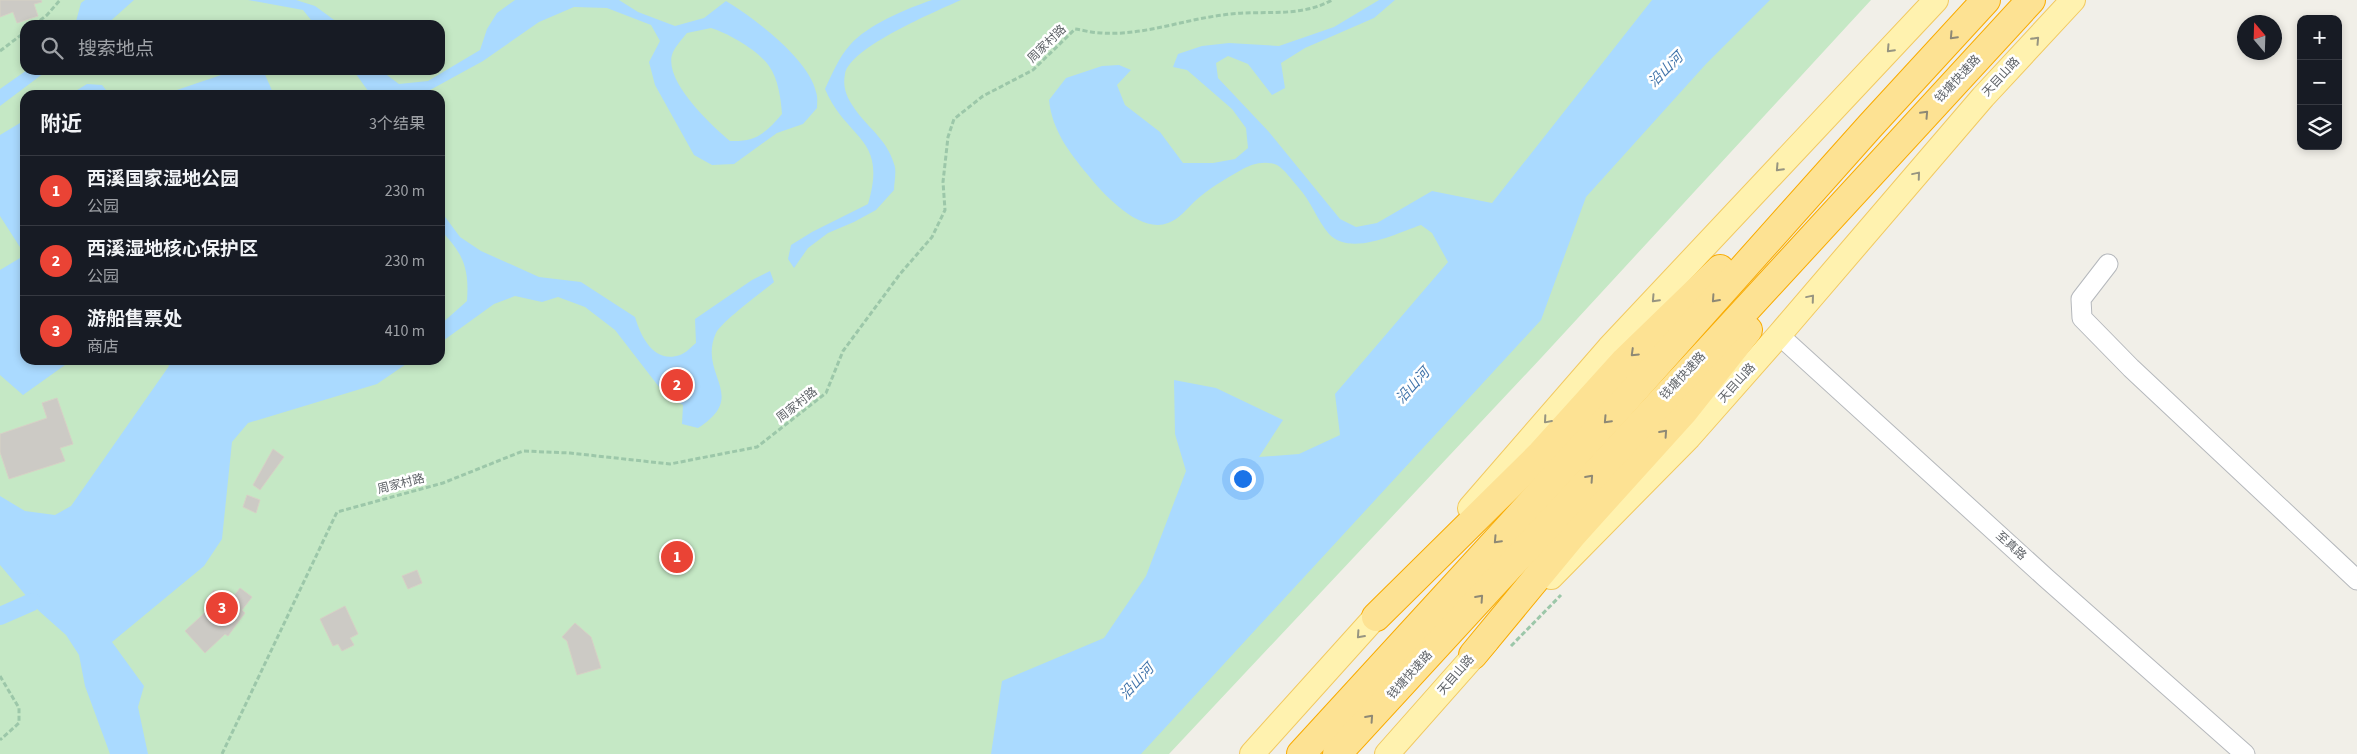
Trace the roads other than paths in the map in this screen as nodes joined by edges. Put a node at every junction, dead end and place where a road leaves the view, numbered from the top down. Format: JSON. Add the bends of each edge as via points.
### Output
{"nodes":[{"id":1,"x":1936,"y":0,"type":"edge"},
{"id":2,"x":1986,"y":0,"type":"edge"},
{"id":3,"x":2031,"y":0,"type":"edge"},
{"id":4,"x":2073,"y":0,"type":"edge"},
{"id":5,"x":1871,"y":125,"type":"junction"},
{"id":6,"x":1898,"y":144,"type":"junction"},
{"id":7,"x":2108,"y":264,"type":"dead end"},
{"id":8,"x":1780,"y":335,"type":"junction"},
{"id":9,"x":2357,"y":580,"type":"edge"},
{"id":10,"x":1376,"y":617,"type":"junction"},
{"id":11,"x":1472,"y":655,"type":"junction"},
{"id":12,"x":1252,"y":754,"type":"edge"},
{"id":13,"x":1301,"y":754,"type":"edge"},
{"id":14,"x":1337,"y":754,"type":"edge"},
{"id":15,"x":1387,"y":754,"type":"edge"},
{"id":16,"x":2245,"y":754,"type":"edge"}],
"edges":[{"from":1,"to":10,"type":"main road","one_way":true,"via":[[1609,348]]},
{"from":2,"to":5,"type":"highway","one_way":true},
{"from":6,"to":3,"type":"highway","name":"钱塘快速路","one_way":true},
{"from":8,"to":4,"type":"main road","name":"天目山路","one_way":true,"via":[[1983,97]]},
{"from":5,"to":10,"type":"highway","one_way":true,"via":[[1625,361],[1541,454]]},
{"from":5,"to":13,"type":"highway","one_way":true,"via":[[1614,413]]},
{"from":11,"to":6,"type":"highway","one_way":true,"via":[[1573,534],[1684,410]]},
{"from":14,"to":6,"type":"highway","name":"钱塘快速路","one_way":true},
{"from":7,"to":9,"type":"street","via":[[2081,299],[2082,318]]},
{"from":8,"to":11,"type":"main road","name":"天目山路","via":[[1689,437]]},
{"from":8,"to":16,"type":"street","name":"至真路","via":[[2052,584]]},
{"from":10,"to":12,"type":"main road","one_way":true},
{"from":11,"to":15,"type":"main road","name":"天目山路"}]}
